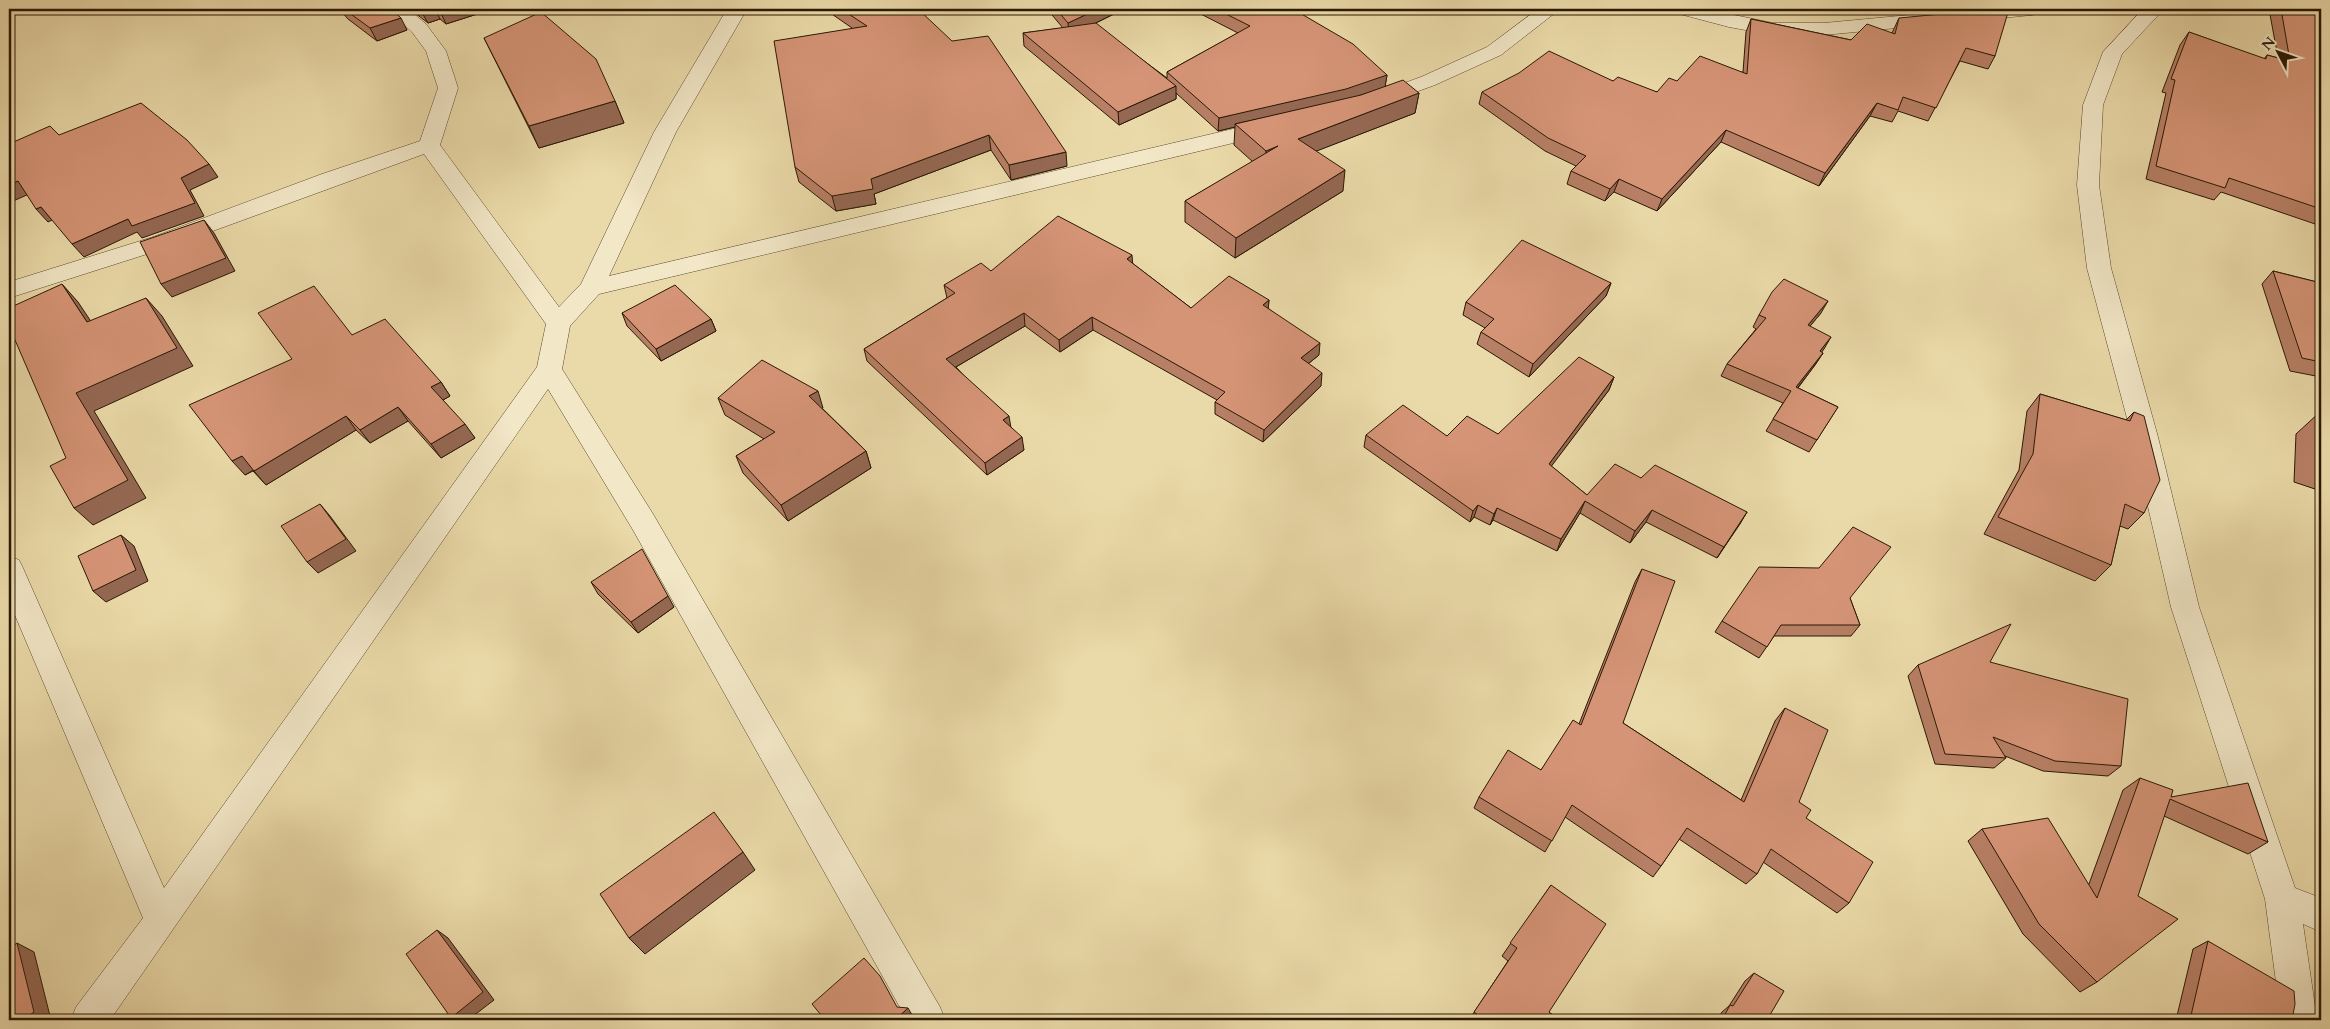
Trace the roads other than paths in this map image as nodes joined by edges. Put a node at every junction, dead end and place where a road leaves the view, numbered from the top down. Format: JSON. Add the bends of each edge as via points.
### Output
{"nodes":[{"id":1,"x":397,"y":9,"type":"edge"},
{"id":2,"x":737,"y":9,"type":"edge"},
{"id":3,"x":1550,"y":9,"type":"edge"},
{"id":4,"x":1683,"y":9,"type":"edge"},
{"id":5,"x":2032,"y":9,"type":"edge"},
{"id":6,"x":2154,"y":9,"type":"edge"},
{"id":7,"x":1360,"y":105,"type":"edge"},
{"id":8,"x":1293,"y":122,"type":"edge"},
{"id":9,"x":429,"y":145,"type":"junction"},
{"id":10,"x":591,"y":288,"type":"junction"},
{"id":11,"x":9,"y":290,"type":"edge"},
{"id":12,"x":558,"y":323,"type":"junction"},
{"id":13,"x":548,"y":369,"type":"junction"},
{"id":14,"x":9,"y":568,"type":"edge"},
{"id":15,"x":2282,"y":900,"type":"junction"},
{"id":16,"x":2321,"y":915,"type":"edge"},
{"id":17,"x":161,"y":921,"type":"junction"},
{"id":18,"x":89,"y":1020,"type":"edge"},
{"id":19,"x":927,"y":1020,"type":"edge"},
{"id":20,"x":2299,"y":1020,"type":"edge"}],
"edges":[{"from":1,"to":9,"type":"street","via":[[419,28],[436,51],[448,88]]},
{"from":2,"to":10,"type":"street","via":[[665,132]]},
{"from":3,"to":7,"type":"street","via":[[1494,51],[1428,82]]},
{"from":4,"to":5,"type":"street","via":[[1772,29],[1824,29]]},
{"from":6,"to":15,"type":"street","via":[[2113,52],[2093,104],[2088,184],[2098,268],[2145,437],[2186,607]]},
{"from":8,"to":10,"type":"street"},
{"from":9,"to":11,"type":"street","via":[[330,178],[161,242]]},
{"from":9,"to":12,"type":"street"},
{"from":10,"to":12,"type":"street"},
{"from":12,"to":13,"type":"street"},
{"from":13,"to":17,"type":"street"},
{"from":13,"to":19,"type":"street","via":[[643,522]]},
{"from":14,"to":17,"type":"street"},
{"from":15,"to":16,"type":"street"},
{"from":15,"to":20,"type":"street"},
{"from":17,"to":18,"type":"street"}]}
